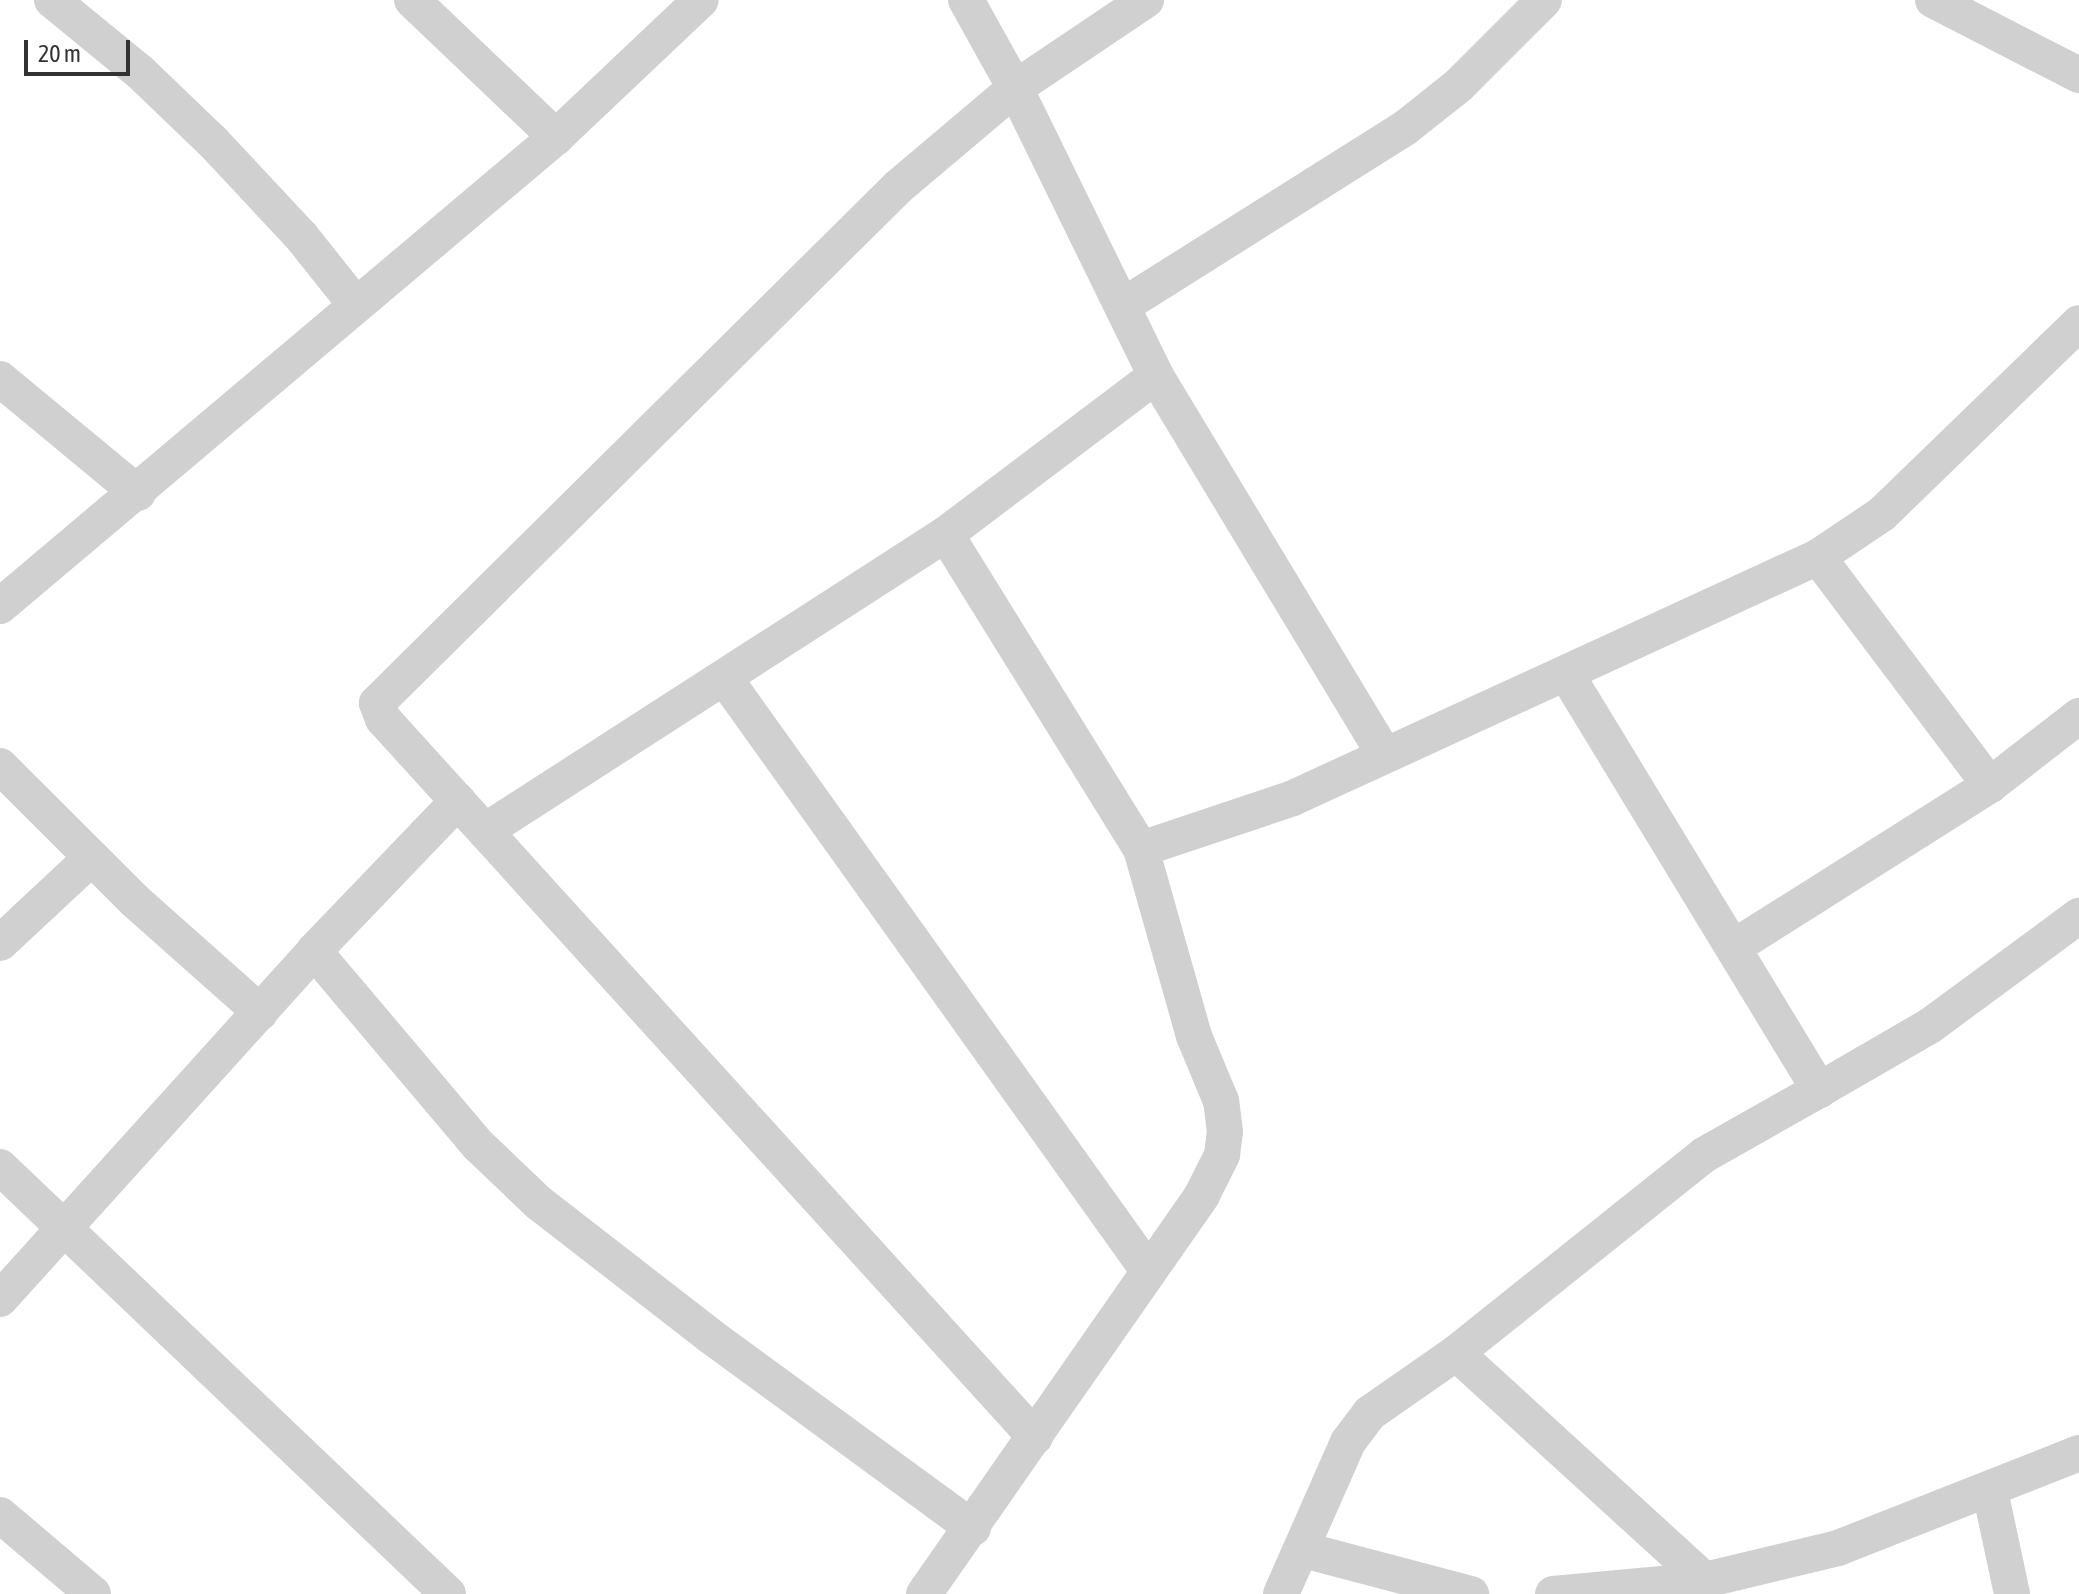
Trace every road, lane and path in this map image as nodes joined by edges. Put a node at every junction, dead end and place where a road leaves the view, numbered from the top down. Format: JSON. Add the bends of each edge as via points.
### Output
{"nodes":[{"id":1,"x":52,"y":0,"type":"edge"},
{"id":2,"x":412,"y":0,"type":"edge"},
{"id":3,"x":701,"y":0,"type":"edge"},
{"id":4,"x":966,"y":0,"type":"edge"},
{"id":5,"x":1146,"y":0,"type":"edge"},
{"id":6,"x":1544,"y":0,"type":"edge"},
{"id":7,"x":1933,"y":0,"type":"edge"},
{"id":8,"x":2077,"y":67,"type":"edge"},
{"id":9,"x":1015,"y":88,"type":"junction"},
{"id":10,"x":556,"y":137,"type":"junction"},
{"id":11,"x":355,"y":304,"type":"junction"},
{"id":12,"x":1124,"y":305,"type":"junction"},
{"id":13,"x":2079,"y":323,"type":"edge"},
{"id":14,"x":1156,"y":376,"type":"junction"},
{"id":15,"x":0,"y":379,"type":"edge"},
{"id":16,"x":138,"y":493,"type":"junction"},
{"id":17,"x":946,"y":534,"type":"junction"},
{"id":18,"x":1818,"y":557,"type":"junction"},
{"id":19,"x":0,"y":606,"type":"edge"},
{"id":20,"x":1567,"y":675,"type":"junction"},
{"id":21,"x":726,"y":680,"type":"junction"},
{"id":22,"x":2079,"y":716,"type":"edge"},
{"id":23,"x":1383,"y":753,"type":"junction"},
{"id":24,"x":0,"y":766,"type":"edge"},
{"id":25,"x":1990,"y":785,"type":"junction"},
{"id":26,"x":458,"y":801,"type":"junction"},
{"id":27,"x":485,"y":831,"type":"junction"},
{"id":28,"x":1141,"y":849,"type":"junction"},
{"id":29,"x":91,"y":858,"type":"junction"},
{"id":30,"x":2079,"y":916,"type":"edge"},
{"id":31,"x":0,"y":943,"type":"edge"},
{"id":32,"x":1734,"y":947,"type":"junction"},
{"id":33,"x":314,"y":951,"type":"junction"},
{"id":34,"x":260,"y":1012,"type":"junction"},
{"id":35,"x":1819,"y":1090,"type":"junction"},
{"id":36,"x":0,"y":1167,"type":"edge"},
{"id":37,"x":61,"y":1227,"type":"junction"},
{"id":38,"x":1147,"y":1269,"type":"junction"},
{"id":39,"x":0,"y":1299,"type":"edge"},
{"id":40,"x":1456,"y":1353,"type":"junction"},
{"id":41,"x":1035,"y":1437,"type":"junction"},
{"id":42,"x":2079,"y":1453,"type":"edge"},
{"id":43,"x":1990,"y":1491,"type":"junction"},
{"id":44,"x":0,"y":1515,"type":"edge"},
{"id":45,"x":973,"y":1528,"type":"junction"},
{"id":46,"x":1304,"y":1550,"type":"junction"},
{"id":47,"x":1705,"y":1580,"type":"junction"},
{"id":48,"x":93,"y":1594,"type":"edge"},
{"id":49,"x":448,"y":1594,"type":"edge"},
{"id":50,"x":924,"y":1594,"type":"edge"},
{"id":51,"x":1281,"y":1594,"type":"edge"},
{"id":52,"x":1471,"y":1594,"type":"edge"},
{"id":53,"x":1553,"y":1594,"type":"edge"},
{"id":54,"x":2012,"y":1594,"type":"edge"}],
"edges":[{"from":1,"to":11,"type":"street","via":[[140,72],[213,142],[301,236]]},
{"from":2,"to":10,"type":"street"},
{"from":3,"to":10,"type":"street"},
{"from":4,"to":9,"type":"street"},
{"from":5,"to":9,"type":"street"},
{"from":6,"to":12,"type":"street","via":[[1459,85],[1405,128]]},
{"from":7,"to":8,"type":"street"},
{"from":9,"to":12,"type":"street"},
{"from":9,"to":26,"type":"street","via":[[898,187],[381,697],[379,714]]},
{"from":10,"to":11,"type":"street"},
{"from":11,"to":16,"type":"street"},
{"from":12,"to":14,"type":"street"},
{"from":13,"to":18,"type":"street","via":[[1882,514]]},
{"from":14,"to":17,"type":"street"},
{"from":14,"to":23,"type":"street"},
{"from":15,"to":16,"type":"street"},
{"from":16,"to":19,"type":"street"},
{"from":17,"to":21,"type":"street"},
{"from":17,"to":28,"type":"street"},
{"from":18,"to":20,"type":"street"},
{"from":18,"to":25,"type":"street"},
{"from":20,"to":23,"type":"street"},
{"from":20,"to":32,"type":"street"},
{"from":21,"to":27,"type":"street"},
{"from":21,"to":38,"type":"street"},
{"from":22,"to":25,"type":"street"},
{"from":23,"to":28,"type":"street","via":[[1293,798]]},
{"from":24,"to":29,"type":"street"},
{"from":25,"to":32,"type":"street"},
{"from":26,"to":27,"type":"street"},
{"from":26,"to":33,"type":"street"},
{"from":27,"to":41,"type":"street"},
{"from":28,"to":38,"type":"street","via":[[1194,1036],[1221,1101],[1225,1132],[1213,1175]]},
{"from":29,"to":31,"type":"street"},
{"from":29,"to":34,"type":"street"},
{"from":30,"to":35,"type":"street","via":[[1931,1025]]},
{"from":32,"to":35,"type":"street"},
{"from":33,"to":34,"type":"street"},
{"from":33,"to":45,"type":"street","via":[[425,1085],[539,1203]]},
{"from":34,"to":37,"type":"street"},
{"from":35,"to":40,"type":"street","via":[[1704,1155]]},
{"from":36,"to":37,"type":"street"},
{"from":37,"to":39,"type":"street"},
{"from":37,"to":49,"type":"street"},
{"from":38,"to":41,"type":"street"},
{"from":40,"to":46,"type":"street","via":[[1370,1413],[1348,1442]]},
{"from":40,"to":47,"type":"street"},
{"from":41,"to":45,"type":"street"},
{"from":42,"to":43,"type":"street"},
{"from":43,"to":47,"type":"street","via":[[1838,1548]]},
{"from":43,"to":54,"type":"street"},
{"from":44,"to":48,"type":"street"},
{"from":45,"to":50,"type":"street"},
{"from":46,"to":51,"type":"street"},
{"from":46,"to":52,"type":"street"},
{"from":47,"to":53,"type":"street"}]}
